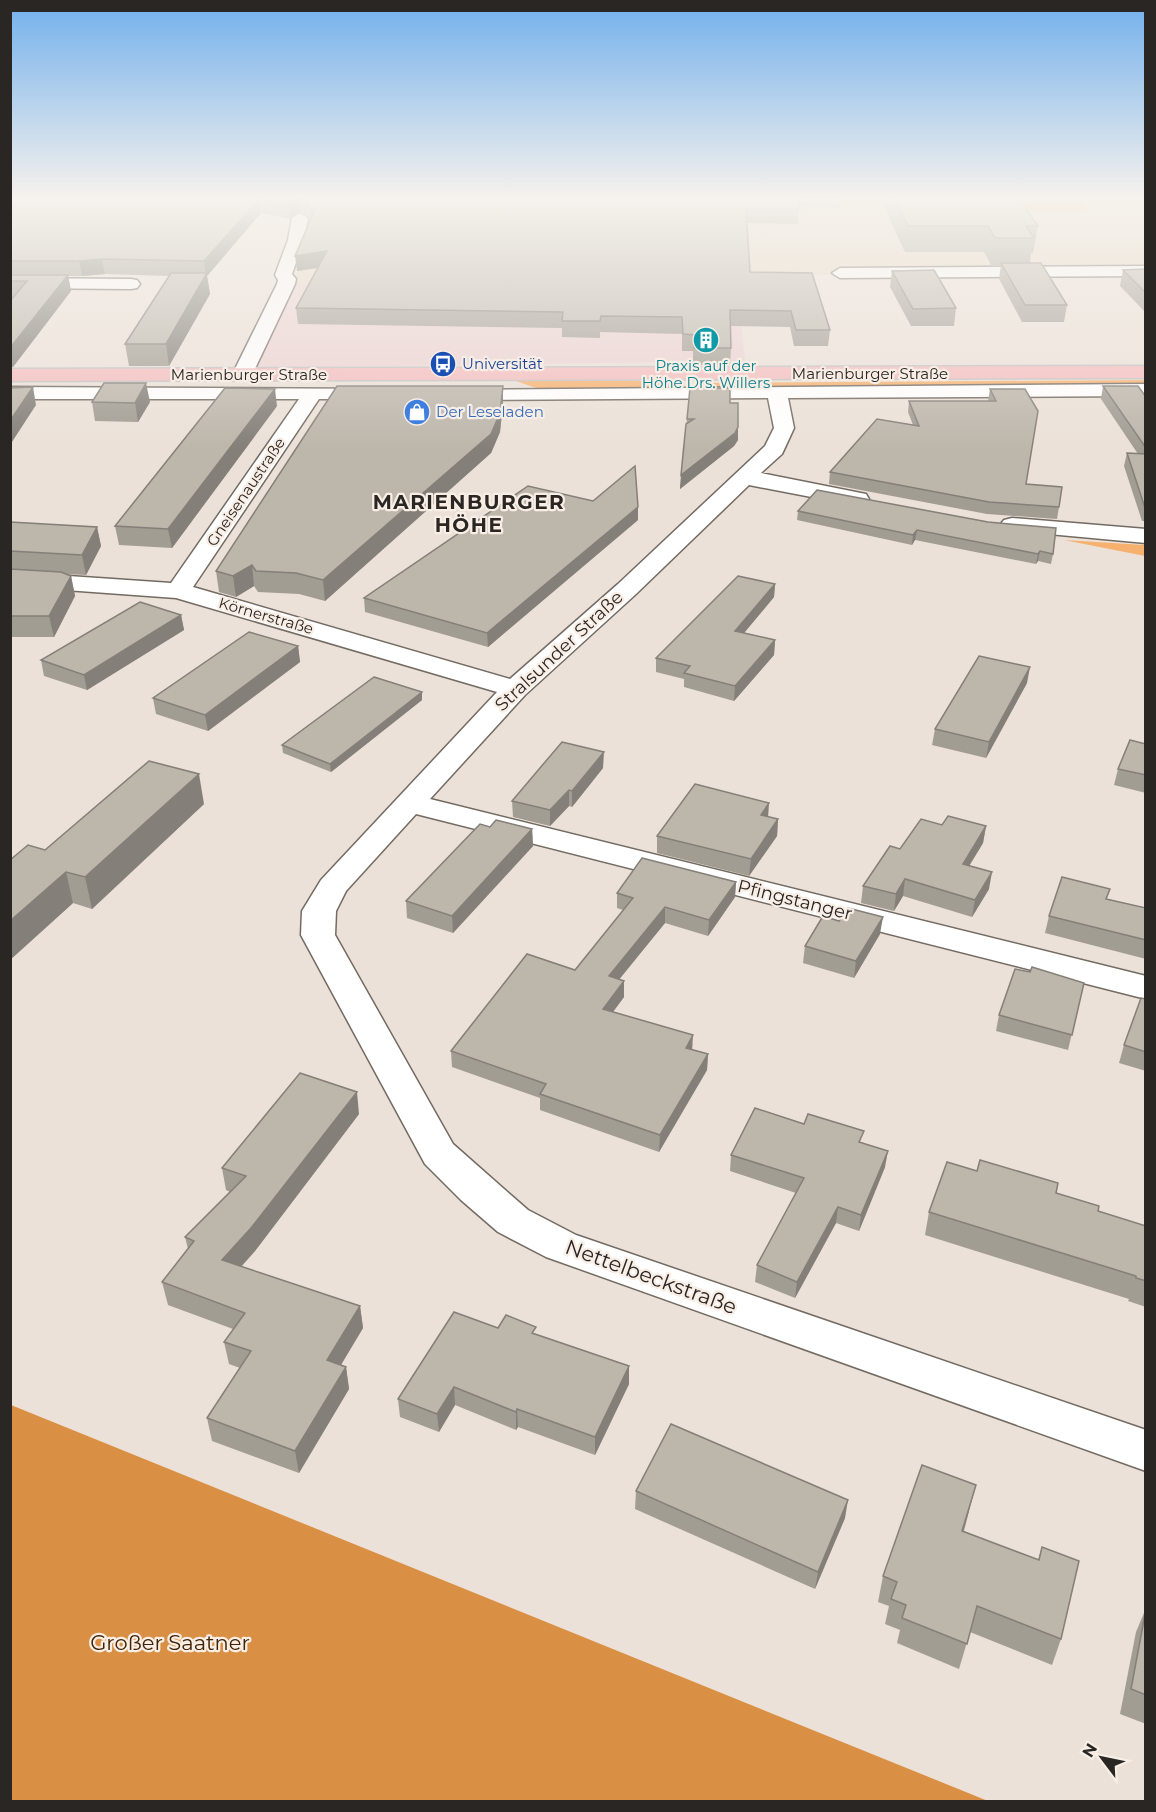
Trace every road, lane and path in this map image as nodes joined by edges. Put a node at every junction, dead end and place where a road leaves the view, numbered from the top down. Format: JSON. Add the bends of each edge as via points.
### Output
{"nodes":[{"id":1,"x":286,"y":281,"type":"edge"},
{"id":2,"x":10,"y":283,"type":"edge"},
{"id":3,"x":131,"y":284,"type":"edge"},
{"id":4,"x":1146,"y":372,"type":"edge"},
{"id":5,"x":487,"y":374,"type":"junction"},
{"id":6,"x":10,"y":375,"type":"edge"},
{"id":7,"x":242,"y":375,"type":"junction"},
{"id":8,"x":1146,"y":390,"type":"edge"},
{"id":9,"x":10,"y":393,"type":"edge"},
{"id":10,"x":313,"y":393,"type":"junction"},
{"id":11,"x":396,"y":393,"type":"edge"},
{"id":12,"x":443,"y":393,"type":"edge"},
{"id":13,"x":777,"y":393,"type":"junction"},
{"id":14,"x":532,"y":394,"type":"junction"},
{"id":15,"x":745,"y":477,"type":"junction"},
{"id":16,"x":883,"y":504,"type":"edge"},
{"id":17,"x":987,"y":523,"type":"edge"},
{"id":18,"x":1146,"y":536,"type":"edge"},
{"id":19,"x":10,"y":579,"type":"edge"},
{"id":20,"x":178,"y":591,"type":"junction"},
{"id":21,"x":515,"y":689,"type":"junction"},
{"id":22,"x":409,"y":803,"type":"junction"},
{"id":23,"x":319,"y":910,"type":"joint"},
{"id":24,"x":1146,"y":988,"type":"edge"},
{"id":25,"x":1146,"y":1451,"type":"edge"}],
"edges":[{"from":1,"to":7,"type":"street"},
{"from":2,"to":3,"type":"street"},
{"from":4,"to":5,"type":"main road","name":"Marienburger Straße"},
{"from":5,"to":7,"type":"main road","name":"Marienburger Straße"},
{"from":5,"to":14,"type":"street","name":"Marienburger Straße"},
{"from":6,"to":7,"type":"main road","name":"Marienburger Straße"},
{"from":8,"to":13,"type":"street","name":"Marienburger Straße"},
{"from":9,"to":10,"type":"street","name":"Marienburger Straße"},
{"from":10,"to":11,"type":"street","name":"Marienburger Straße"},
{"from":10,"to":20,"type":"street","name":"Gneisenaustraße"},
{"from":12,"to":14,"type":"street","name":"Marienburger Straße"},
{"from":13,"to":14,"type":"street","name":"Marienburger Straße"},
{"from":13,"to":15,"type":"street","name":"Stralsunder Straße","via":[[784,428],[774,449]]},
{"from":15,"to":16,"type":"street"},
{"from":15,"to":21,"type":"street","name":"Stralsunder Straße"},
{"from":17,"to":18,"type":"street"},
{"from":19,"to":20,"type":"street","name":"Körnerstraße"},
{"from":20,"to":21,"type":"street","name":"Körnerstraße"},
{"from":21,"to":22,"type":"street","name":"Stralsunder Straße"},
{"from":22,"to":23,"type":"street","name":"Stralsunder Straße","via":[[332,887]]},
{"from":22,"to":24,"type":"street","name":"Pfingstanger"},
{"from":23,"to":25,"type":"street","name":"Nettelbeckstraße","via":[[318,936],[439,1154],[513,1221],[561,1246]]}]}
